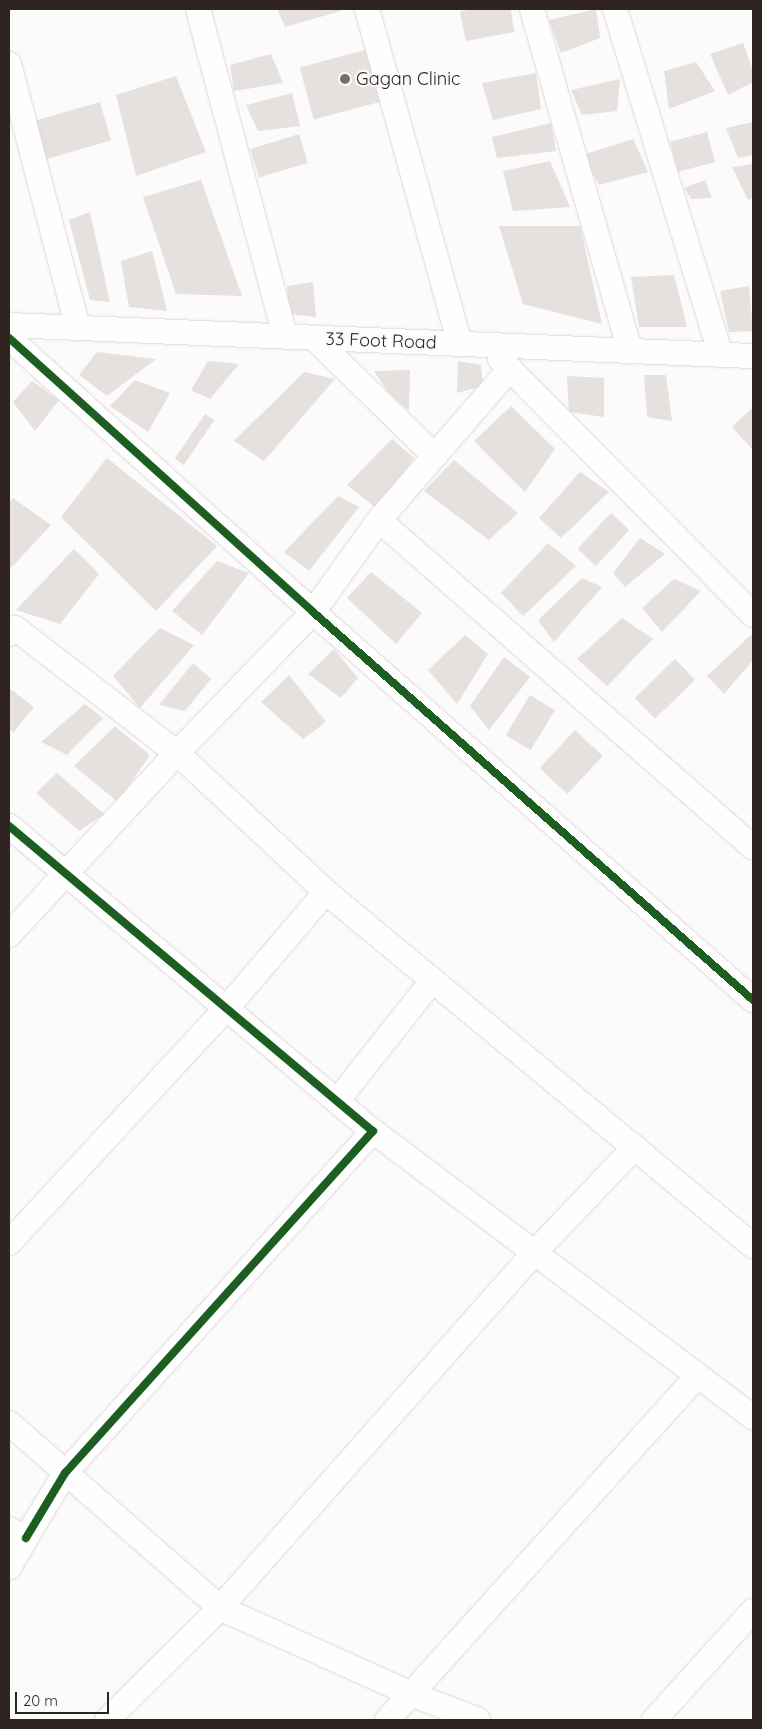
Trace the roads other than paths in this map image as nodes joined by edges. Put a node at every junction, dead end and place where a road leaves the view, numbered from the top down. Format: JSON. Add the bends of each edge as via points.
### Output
{"nodes":[{"id":1,"x":198,"y":9,"type":"edge"},
{"id":2,"x":367,"y":9,"type":"edge"},
{"id":3,"x":532,"y":9,"type":"edge"},
{"id":4,"x":615,"y":9,"type":"edge"},
{"id":5,"x":9,"y":64,"type":"edge"},
{"id":6,"x":9,"y":325,"type":"edge"},
{"id":7,"x":78,"y":328,"type":"junction"},
{"id":8,"x":285,"y":337,"type":"junction"},
{"id":9,"x":9,"y":338,"type":"edge"},
{"id":10,"x":314,"y":338,"type":"junction"},
{"id":11,"x":460,"y":344,"type":"junction"},
{"id":12,"x":486,"y":345,"type":"junction"},
{"id":13,"x":630,"y":351,"type":"junction"},
{"id":14,"x":721,"y":355,"type":"junction"},
{"id":15,"x":753,"y":356,"type":"edge"},
{"id":16,"x":510,"y":369,"type":"junction"},
{"id":17,"x":435,"y":456,"type":"junction"},
{"id":18,"x":379,"y":520,"type":"junction"},
{"id":19,"x":313,"y":612,"type":"junction"},
{"id":20,"x":753,"y":615,"type":"edge"},
{"id":21,"x":11,"y":628,"type":"edge"},
{"id":22,"x":177,"y":753,"type":"junction"},
{"id":23,"x":9,"y":826,"type":"edge"},
{"id":24,"x":753,"y":847,"type":"edge"},
{"id":25,"x":65,"y":874,"type":"junction"},
{"id":26,"x":326,"y":892,"type":"junction"},
{"id":27,"x":9,"y":935,"type":"edge"},
{"id":28,"x":433,"y":980,"type":"junction"},
{"id":29,"x":753,"y":1000,"type":"edge"},
{"id":30,"x":226,"y":1009,"type":"junction"},
{"id":31,"x":337,"y":1101,"type":"junction"},
{"id":32,"x":373,"y":1131,"type":"junction"},
{"id":33,"x":635,"y":1147,"type":"junction"},
{"id":34,"x":9,"y":1243,"type":"edge"},
{"id":35,"x":753,"y":1246,"type":"edge"},
{"id":36,"x":534,"y":1252,"type":"junction"},
{"id":37,"x":697,"y":1376,"type":"junction"},
{"id":38,"x":753,"y":1417,"type":"edge"},
{"id":39,"x":9,"y":1423,"type":"edge"},
{"id":40,"x":65,"y":1473,"type":"junction"},
{"id":41,"x":18,"y":1533,"type":"edge"},
{"id":42,"x":9,"y":1567,"type":"edge"},
{"id":43,"x":220,"y":1608,"type":"junction"},
{"id":44,"x":753,"y":1611,"type":"edge"},
{"id":45,"x":412,"y":1694,"type":"junction"},
{"id":46,"x":107,"y":1720,"type":"edge"},
{"id":47,"x":388,"y":1720,"type":"edge"},
{"id":48,"x":478,"y":1720,"type":"edge"},
{"id":49,"x":654,"y":1720,"type":"edge"}],
"edges":[{"from":1,"to":8,"type":"street"},
{"from":2,"to":11,"type":"street"},
{"from":3,"to":13,"type":"street"},
{"from":4,"to":14,"type":"street"},
{"from":5,"to":7,"type":"street"},
{"from":6,"to":7,"type":"street","name":"33 Foot Road"},
{"from":7,"to":8,"type":"street","name":"33 Foot Road"},
{"from":8,"to":10,"type":"street","name":"33 Foot Road"},
{"from":9,"to":19,"type":"street"},
{"from":10,"to":11,"type":"street","name":"33 Foot Road"},
{"from":10,"to":17,"type":"street"},
{"from":11,"to":12,"type":"street","name":"33 Foot Road"},
{"from":12,"to":13,"type":"street","name":"33 Foot Road"},
{"from":12,"to":16,"type":"street"},
{"from":13,"to":14,"type":"street","name":"33 Foot Road"},
{"from":14,"to":15,"type":"street","name":"33 Foot Road"},
{"from":16,"to":17,"type":"street"},
{"from":16,"to":20,"type":"street"},
{"from":17,"to":18,"type":"street"},
{"from":18,"to":19,"type":"street"},
{"from":18,"to":24,"type":"street"},
{"from":19,"to":22,"type":"street"},
{"from":19,"to":29,"type":"street"},
{"from":21,"to":22,"type":"street"},
{"from":22,"to":25,"type":"street"},
{"from":22,"to":26,"type":"street"},
{"from":23,"to":25,"type":"street"},
{"from":25,"to":27,"type":"street"},
{"from":25,"to":30,"type":"street"},
{"from":26,"to":28,"type":"street"},
{"from":26,"to":30,"type":"street"},
{"from":28,"to":31,"type":"street"},
{"from":28,"to":33,"type":"street"},
{"from":30,"to":31,"type":"street"},
{"from":30,"to":34,"type":"street"},
{"from":31,"to":32,"type":"street"},
{"from":32,"to":36,"type":"street"},
{"from":32,"to":40,"type":"street"},
{"from":33,"to":35,"type":"street"},
{"from":33,"to":36,"type":"street"},
{"from":36,"to":37,"type":"street"},
{"from":36,"to":43,"type":"street"},
{"from":37,"to":38,"type":"street"},
{"from":37,"to":45,"type":"street"},
{"from":39,"to":40,"type":"street"},
{"from":40,"to":41,"type":"street"},
{"from":40,"to":43,"type":"street"},
{"from":41,"to":42,"type":"street"},
{"from":43,"to":45,"type":"street"},
{"from":43,"to":46,"type":"street"},
{"from":44,"to":49,"type":"street"},
{"from":45,"to":47,"type":"street"},
{"from":45,"to":48,"type":"street"}]}
